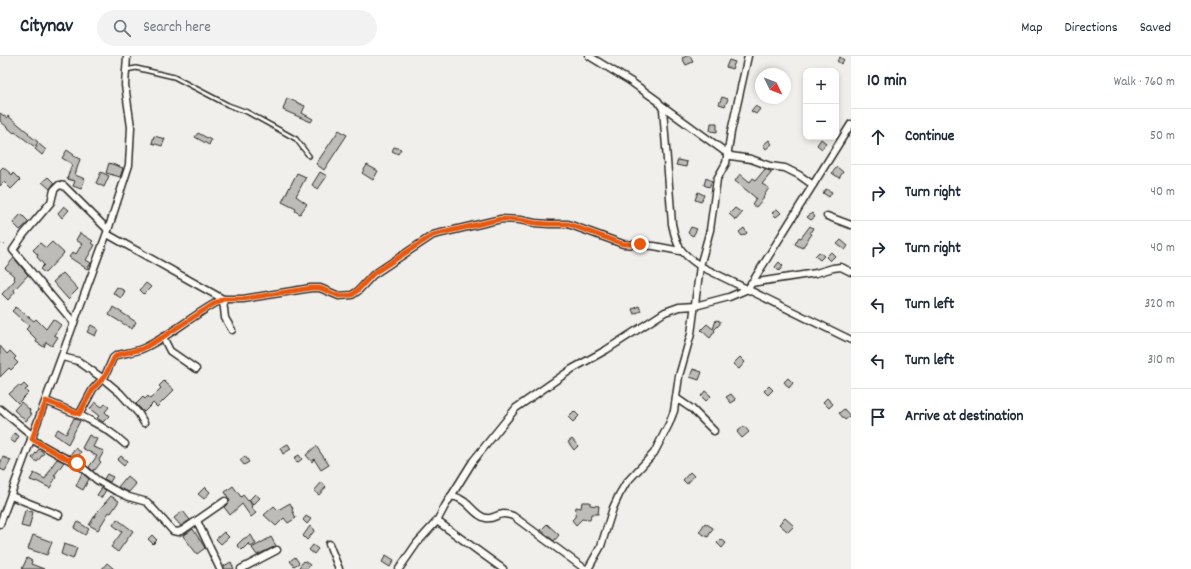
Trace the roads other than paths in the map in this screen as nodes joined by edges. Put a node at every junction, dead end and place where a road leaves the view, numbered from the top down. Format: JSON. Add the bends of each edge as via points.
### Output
{"nodes":[{"id":1,"x":127,"y":56,"type":"edge"},
{"id":2,"x":589,"y":56,"type":"edge"},
{"id":3,"x":748,"y":56,"type":"edge"},
{"id":4,"x":126,"y":70,"type":"junction"},
{"id":5,"x":661,"y":105,"type":"junction"},
{"id":6,"x":851,"y":124,"type":"edge"},
{"id":7,"x":728,"y":152,"type":"junction"},
{"id":8,"x":309,"y":156,"type":"dead end"},
{"id":9,"x":813,"y":185,"type":"junction"},
{"id":10,"x":827,"y":216,"type":"dead end"},
{"id":11,"x":851,"y":225,"type":"edge"},
{"id":12,"x":108,"y":232,"type":"junction"},
{"id":13,"x":680,"y":251,"type":"junction"},
{"id":14,"x":700,"y":266,"type":"junction"},
{"id":15,"x":851,"y":272,"type":"edge"},
{"id":16,"x":749,"y":286,"type":"junction"},
{"id":17,"x":223,"y":299,"type":"junction"},
{"id":18,"x":695,"y":306,"type":"junction"},
{"id":19,"x":74,"y":323,"type":"junction"},
{"id":20,"x":232,"y":330,"type":"dead end"},
{"id":21,"x":163,"y":337,"type":"junction"},
{"id":22,"x":851,"y":340,"type":"edge"},
{"id":23,"x":62,"y":357,"type":"junction"},
{"id":24,"x":196,"y":369,"type":"dead end"},
{"id":25,"x":102,"y":378,"type":"junction"},
{"id":26,"x":676,"y":398,"type":"junction"},
{"id":27,"x":46,"y":401,"type":"junction"},
{"id":28,"x":0,"y":409,"type":"edge"},
{"id":29,"x":79,"y":414,"type":"junction"},
{"id":30,"x":144,"y":423,"type":"dead end"},
{"id":31,"x":714,"y":431,"type":"dead end"},
{"id":32,"x":32,"y":437,"type":"junction"},
{"id":33,"x":126,"y":444,"type":"dead end"},
{"id":34,"x":11,"y":496,"type":"junction"},
{"id":35,"x":451,"y":496,"type":"junction"},
{"id":36,"x":225,"y":501,"type":"dead end"},
{"id":37,"x":59,"y":515,"type":"dead end"},
{"id":38,"x":196,"y":521,"type":"junction"},
{"id":39,"x":437,"y":521,"type":"junction"},
{"id":40,"x":0,"y":524,"type":"edge"},
{"id":41,"x":329,"y":544,"type":"dead end"},
{"id":42,"x":277,"y":550,"type":"dead end"},
{"id":43,"x":220,"y":569,"type":"edge"},
{"id":44,"x":241,"y":569,"type":"edge"},
{"id":45,"x":339,"y":569,"type":"edge"},
{"id":46,"x":399,"y":569,"type":"edge"},
{"id":47,"x":503,"y":569,"type":"edge"},
{"id":48,"x":584,"y":569,"type":"edge"},
{"id":49,"x":588,"y":569,"type":"edge"}],
"edges":[{"from":1,"to":4,"type":"street"},
{"from":2,"to":5,"type":"street","via":[[630,81]]},
{"from":3,"to":7,"type":"street"},
{"from":4,"to":8,"type":"lane","via":[[136,68],[174,77],[296,139]]},
{"from":4,"to":12,"type":"street","via":[[124,85],[131,127],[129,165]]},
{"from":5,"to":7,"type":"street"},
{"from":5,"to":13,"type":"street","via":[[672,224]]},
{"from":6,"to":9,"type":"street"},
{"from":7,"to":9,"type":"street","via":[[736,158],[751,159],[785,168]]},
{"from":7,"to":14,"type":"street","via":[[726,163],[717,179],[710,230]]},
{"from":9,"to":16,"type":"street"},
{"from":10,"to":11,"type":"street"},
{"from":12,"to":17,"type":"street"},
{"from":12,"to":19,"type":"street"},
{"from":12,"to":19,"type":"street","via":[[64,186],[59,185],[54,190],[51,202],[13,250]]},
{"from":13,"to":14,"type":"street"},
{"from":13,"to":17,"type":"street","via":[[623,244],[568,224],[501,219],[433,235],[373,274],[352,295],[339,296],[320,288],[311,288],[243,299]]},
{"from":14,"to":16,"type":"street"},
{"from":14,"to":18,"type":"street"},
{"from":15,"to":16,"type":"street","via":[[841,267],[833,268]]},
{"from":16,"to":18,"type":"street","via":[[729,297]]},
{"from":16,"to":22,"type":"street"},
{"from":17,"to":20,"type":"street","via":[[225,318]]},
{"from":17,"to":21,"type":"street"},
{"from":18,"to":26,"type":"street"},
{"from":18,"to":35,"type":"street","via":[[679,307],[665,312],[572,369],[516,408],[473,460]]},
{"from":19,"to":23,"type":"street"},
{"from":21,"to":24,"type":"street","via":[[170,351]]},
{"from":21,"to":25,"type":"street","via":[[142,349],[117,355]]},
{"from":23,"to":25,"type":"street","via":[[78,361]]},
{"from":23,"to":27,"type":"street"},
{"from":25,"to":29,"type":"street"},
{"from":25,"to":30,"type":"street","via":[[120,393]]},
{"from":26,"to":31,"type":"street","via":[[692,409]]},
{"from":26,"to":49,"type":"street","via":[[669,424],[654,453],[626,483],[619,495],[600,546]]},
{"from":27,"to":29,"type":"street"},
{"from":27,"to":32,"type":"street"},
{"from":28,"to":32,"type":"street"},
{"from":29,"to":33,"type":"street"},
{"from":32,"to":34,"type":"street"},
{"from":32,"to":38,"type":"street","via":[[77,463],[114,490],[147,502],[173,531],[183,530]]},
{"from":34,"to":37,"type":"street"},
{"from":34,"to":40,"type":"street"},
{"from":35,"to":39,"type":"street"},
{"from":35,"to":48,"type":"street","via":[[460,498],[480,516],[486,518],[506,513],[513,516]]},
{"from":36,"to":38,"type":"street"},
{"from":38,"to":43,"type":"street"},
{"from":39,"to":46,"type":"street","via":[[416,543]]},
{"from":39,"to":47,"type":"street"},
{"from":41,"to":45,"type":"street"},
{"from":42,"to":44,"type":"street"}]}
